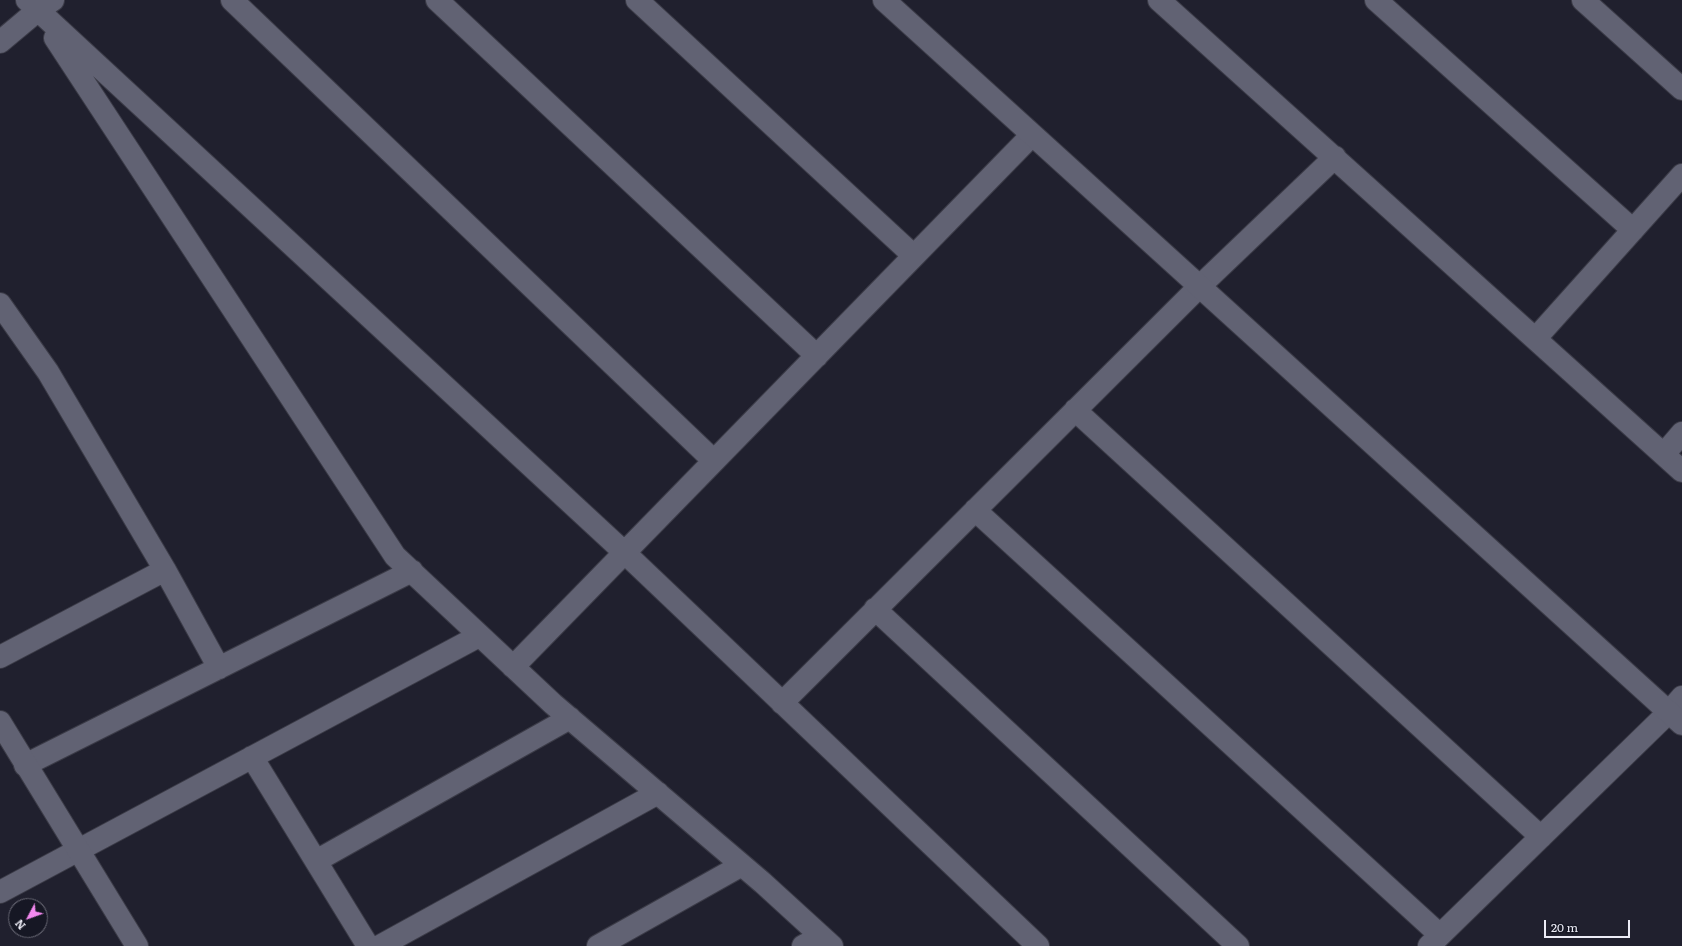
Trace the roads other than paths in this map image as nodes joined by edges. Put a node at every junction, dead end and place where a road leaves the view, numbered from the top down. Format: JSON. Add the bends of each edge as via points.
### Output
{"nodes":[{"id":1,"x":232,"y":0,"type":"edge"},
{"id":2,"x":437,"y":0,"type":"edge"},
{"id":3,"x":637,"y":0,"type":"edge"},
{"id":4,"x":884,"y":0,"type":"edge"},
{"id":5,"x":1159,"y":0,"type":"edge"},
{"id":6,"x":1376,"y":0,"type":"edge"},
{"id":7,"x":1583,"y":0,"type":"edge"},
{"id":8,"x":39,"y":4,"type":"edge"},
{"id":9,"x":0,"y":42,"type":"edge"},
{"id":10,"x":1682,"y":89,"type":"edge"},
{"id":11,"x":1032,"y":135,"type":"junction"},
{"id":12,"x":1335,"y":157,"type":"junction"},
{"id":13,"x":1682,"y":175,"type":"edge"},
{"id":14,"x":1633,"y":230,"type":"junction"},
{"id":15,"x":914,"y":256,"type":"junction"},
{"id":16,"x":1200,"y":286,"type":"junction"},
{"id":17,"x":0,"y":304,"type":"edge"},
{"id":18,"x":1536,"y":338,"type":"junction"},
{"id":19,"x":817,"y":356,"type":"junction"},
{"id":20,"x":1075,"y":410,"type":"junction"},
{"id":21,"x":1682,"y":434,"type":"edge"},
{"id":22,"x":1664,"y":454,"type":"junction"},
{"id":23,"x":714,"y":461,"type":"junction"},
{"id":24,"x":1682,"y":471,"type":"edge"},
{"id":25,"x":975,"y":510,"type":"junction"},
{"id":26,"x":625,"y":553,"type":"junction"},
{"id":27,"x":165,"y":570,"type":"junction"},
{"id":28,"x":412,"y":571,"type":"junction"},
{"id":29,"x":876,"y":609,"type":"junction"},
{"id":30,"x":479,"y":636,"type":"junction"},
{"id":31,"x":0,"y":657,"type":"edge"},
{"id":32,"x":513,"y":667,"type":"junction"},
{"id":33,"x":219,"y":668,"type":"junction"},
{"id":34,"x":782,"y":703,"type":"junction"},
{"id":35,"x":1678,"y":711,"type":"edge"},
{"id":36,"x":570,"y":718,"type":"junction"},
{"id":37,"x":0,"y":722,"type":"edge"},
{"id":38,"x":252,"y":757,"type":"junction"},
{"id":39,"x":25,"y":765,"type":"junction"},
{"id":40,"x":658,"y":793,"type":"junction"},
{"id":41,"x":1540,"y":837,"type":"junction"},
{"id":42,"x":78,"y":850,"type":"junction"},
{"id":43,"x":316,"y":861,"type":"junction"},
{"id":44,"x":742,"y":865,"type":"junction"},
{"id":45,"x":0,"y":892,"type":"edge"},
{"id":46,"x":1435,"y":940,"type":"edge"},
{"id":47,"x":818,"y":943,"type":"edge"},
{"id":48,"x":137,"y":946,"type":"edge"},
{"id":49,"x":368,"y":946,"type":"edge"},
{"id":50,"x":380,"y":946,"type":"edge"},
{"id":51,"x":598,"y":946,"type":"edge"},
{"id":52,"x":1038,"y":946,"type":"edge"},
{"id":53,"x":1238,"y":946,"type":"edge"}],
"edges":[{"from":1,"to":23,"type":"street"},
{"from":2,"to":19,"type":"street"},
{"from":3,"to":15,"type":"street"},
{"from":4,"to":11,"type":"street"},
{"from":5,"to":12,"type":"street"},
{"from":6,"to":14,"type":"street"},
{"from":7,"to":10,"type":"street"},
{"from":8,"to":9,"type":"street"},
{"from":8,"to":26,"type":"street"},
{"from":8,"to":28,"type":"street","via":[[395,556]]},
{"from":11,"to":15,"type":"street"},
{"from":11,"to":16,"type":"street"},
{"from":12,"to":16,"type":"street"},
{"from":12,"to":18,"type":"street"},
{"from":13,"to":14,"type":"street"},
{"from":14,"to":18,"type":"street"},
{"from":15,"to":19,"type":"street"},
{"from":16,"to":20,"type":"street"},
{"from":16,"to":35,"type":"street"},
{"from":17,"to":27,"type":"street","via":[[48,372]]},
{"from":18,"to":22,"type":"street"},
{"from":19,"to":23,"type":"street"},
{"from":20,"to":25,"type":"street"},
{"from":20,"to":41,"type":"street"},
{"from":21,"to":22,"type":"street"},
{"from":22,"to":24,"type":"street"},
{"from":23,"to":26,"type":"street"},
{"from":25,"to":29,"type":"street"},
{"from":25,"to":46,"type":"street"},
{"from":26,"to":32,"type":"street"},
{"from":26,"to":34,"type":"street"},
{"from":27,"to":31,"type":"street"},
{"from":27,"to":33,"type":"street"},
{"from":28,"to":30,"type":"street"},
{"from":28,"to":33,"type":"street"},
{"from":29,"to":34,"type":"street"},
{"from":29,"to":53,"type":"street"},
{"from":30,"to":32,"type":"street"},
{"from":30,"to":38,"type":"street"},
{"from":32,"to":36,"type":"street"},
{"from":33,"to":39,"type":"street"},
{"from":34,"to":52,"type":"street"},
{"from":35,"to":41,"type":"street"},
{"from":36,"to":40,"type":"street"},
{"from":36,"to":43,"type":"street"},
{"from":37,"to":39,"type":"street"},
{"from":38,"to":42,"type":"street"},
{"from":38,"to":43,"type":"street"},
{"from":39,"to":42,"type":"street"},
{"from":40,"to":44,"type":"street"},
{"from":40,"to":50,"type":"street"},
{"from":41,"to":46,"type":"street"},
{"from":42,"to":45,"type":"street"},
{"from":42,"to":48,"type":"street"},
{"from":43,"to":49,"type":"street"},
{"from":44,"to":47,"type":"street"},
{"from":44,"to":51,"type":"street"}]}
